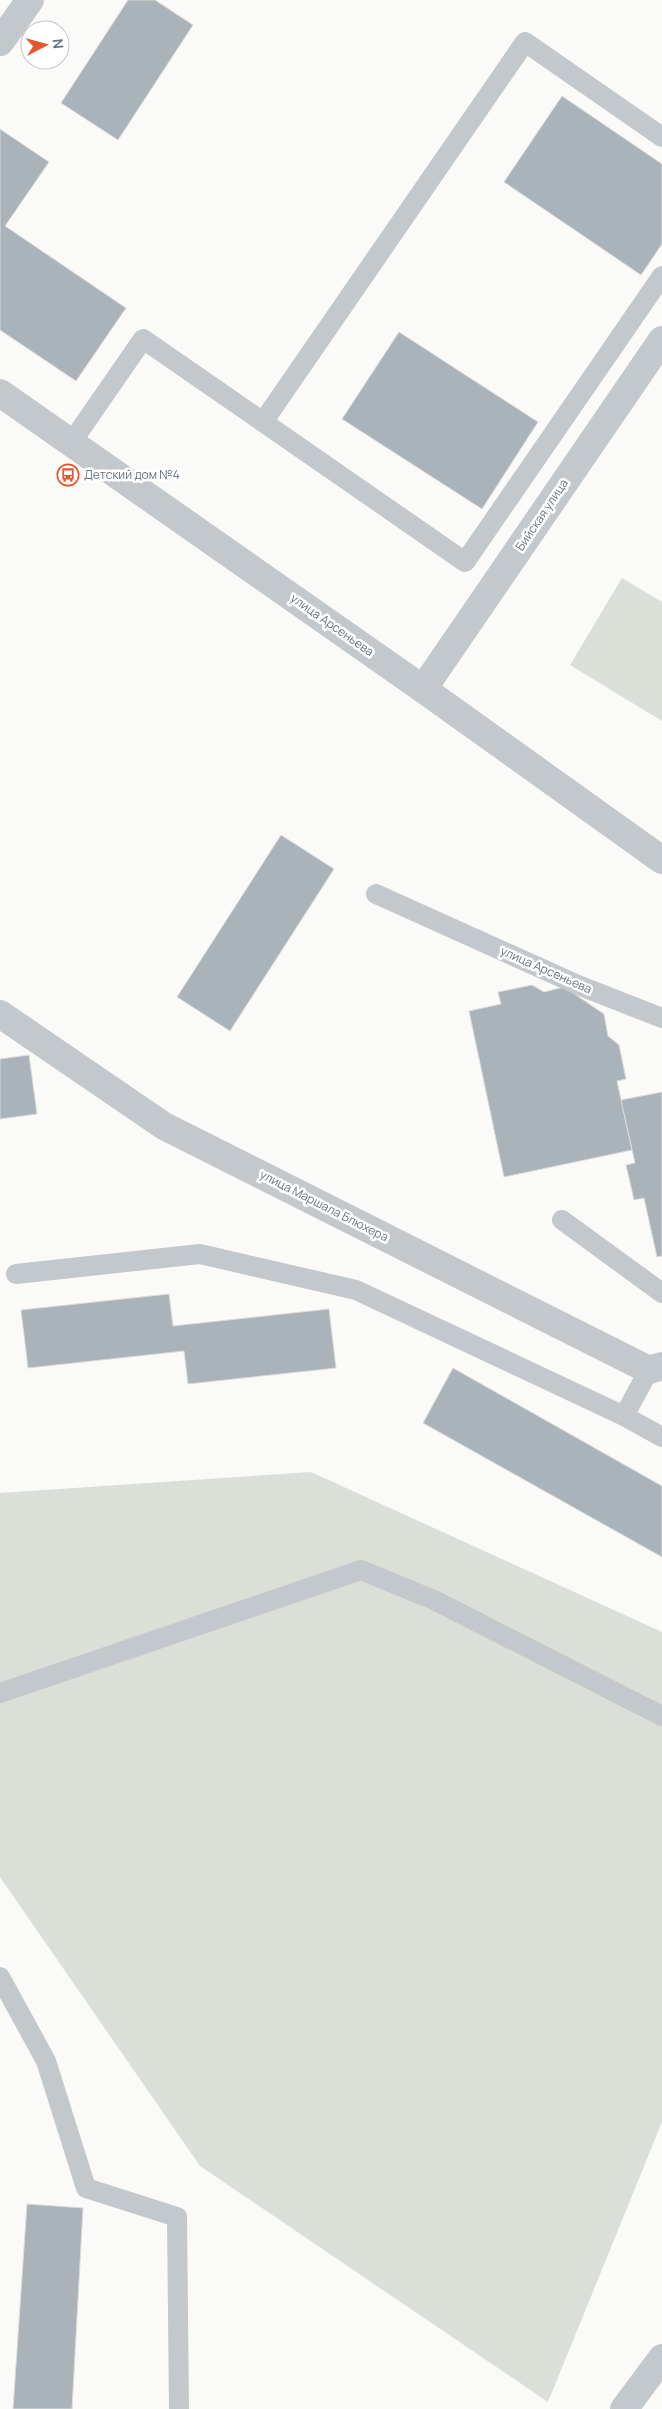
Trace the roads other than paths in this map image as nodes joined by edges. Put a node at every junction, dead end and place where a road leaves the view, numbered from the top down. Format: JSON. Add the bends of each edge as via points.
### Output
{"nodes":[{"id":1,"x":30,"y":0,"type":"edge"},
{"id":2,"x":0,"y":42,"type":"edge"},
{"id":3,"x":662,"y":137,"type":"edge"},
{"id":4,"x":662,"y":276,"type":"edge"},
{"id":5,"x":662,"y":340,"type":"edge"},
{"id":6,"x":0,"y":393,"type":"edge"},
{"id":7,"x":263,"y":422,"type":"junction"},
{"id":8,"x":71,"y":443,"type":"junction"},
{"id":9,"x":423,"y":689,"type":"junction"},
{"id":10,"x":662,"y":860,"type":"edge"},
{"id":11,"x":376,"y":894,"type":"dead end"},
{"id":12,"x":0,"y":1014,"type":"edge"},
{"id":13,"x":662,"y":1018,"type":"edge"},
{"id":14,"x":562,"y":1220,"type":"dead end"},
{"id":15,"x":16,"y":1274,"type":"dead end"},
{"id":16,"x":662,"y":1293,"type":"edge"},
{"id":17,"x":656,"y":1368,"type":"edge"},
{"id":18,"x":624,"y":1416,"type":"junction"},
{"id":19,"x":662,"y":1437,"type":"edge"},
{"id":20,"x":0,"y":1693,"type":"edge"},
{"id":21,"x":662,"y":1716,"type":"edge"},
{"id":22,"x":0,"y":1977,"type":"edge"},
{"id":23,"x":662,"y":2358,"type":"edge"},
{"id":24,"x":179,"y":2409,"type":"edge"},
{"id":25,"x":624,"y":2409,"type":"edge"}],
"edges":[{"from":1,"to":2,"type":"street"},
{"from":3,"to":7,"type":"lane","via":[[525,42]]},
{"from":4,"to":7,"type":"lane","via":[[465,562]]},
{"from":5,"to":9,"type":"street","name":"Бийская улица"},
{"from":6,"to":8,"type":"street","name":"улица Арсеньева"},
{"from":7,"to":8,"type":"lane","via":[[143,339]]},
{"from":8,"to":9,"type":"street","name":"улица Арсеньева"},
{"from":9,"to":10,"type":"street","name":"улица Арсеньева"},
{"from":11,"to":13,"type":"lane","name":"улица Арсеньева","via":[[578,985]]},
{"from":12,"to":17,"type":"street","name":"улица Маршала Блюхера","via":[[164,1126]]},
{"from":14,"to":16,"type":"lane"},
{"from":15,"to":18,"type":"lane","via":[[200,1254],[356,1290]]},
{"from":17,"to":18,"type":"lane"},
{"from":18,"to":19,"type":"lane"},
{"from":20,"to":21,"type":"lane","via":[[361,1570],[434,1600]]},
{"from":22,"to":24,"type":"lane","via":[[46,2061],[86,2188],[177,2217]]},
{"from":23,"to":25,"type":"street"}]}
